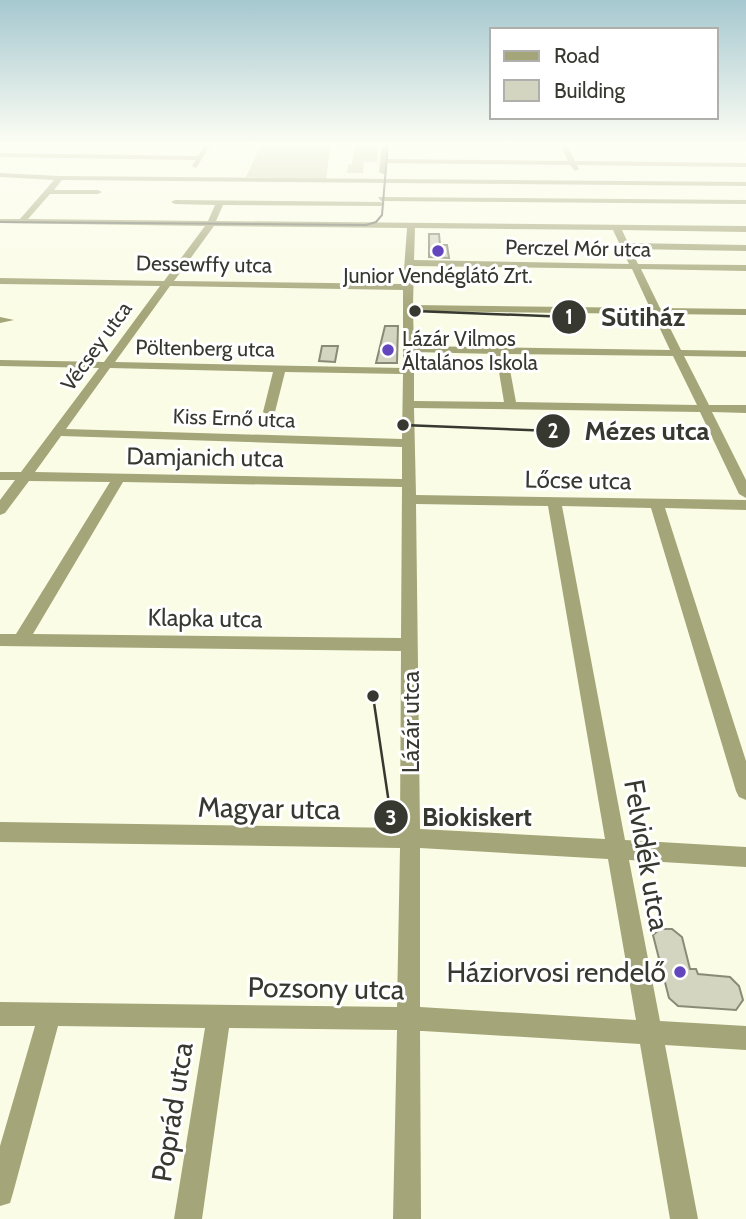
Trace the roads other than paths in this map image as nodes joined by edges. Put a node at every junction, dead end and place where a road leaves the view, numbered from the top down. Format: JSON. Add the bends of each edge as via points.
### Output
{"nodes":[{"id":1,"x":42,"y":200,"type":"edge"},
{"id":2,"x":588,"y":201,"type":"junction"},
{"id":3,"x":175,"y":202,"type":"joint"},
{"id":4,"x":220,"y":202,"type":"junction"},
{"id":5,"x":381,"y":202,"type":"junction"},
{"id":6,"x":746,"y":202,"type":"edge"},
{"id":7,"x":0,"y":221,"type":"edge"},
{"id":8,"x":22,"y":221,"type":"junction"},
{"id":9,"x":163,"y":223,"type":"junction"},
{"id":10,"x":211,"y":223,"type":"junction"},
{"id":11,"x":379,"y":225,"type":"junction"},
{"id":12,"x":411,"y":225,"type":"junction"},
{"id":13,"x":599,"y":227,"type":"junction"},
{"id":14,"x":616,"y":227,"type":"junction"},
{"id":15,"x":746,"y":229,"type":"edge"},
{"id":16,"x":625,"y":246,"type":"junction"},
{"id":17,"x":746,"y":248,"type":"edge"},
{"id":18,"x":409,"y":263,"type":"junction"},
{"id":19,"x":634,"y":266,"type":"junction"},
{"id":20,"x":746,"y":268,"type":"edge"},
{"id":21,"x":0,"y":281,"type":"edge"},
{"id":22,"x":166,"y":283,"type":"junction"},
{"id":23,"x":408,"y":287,"type":"junction"},
{"id":24,"x":408,"y":308,"type":"junction"},
{"id":25,"x":654,"y":311,"type":"junction"},
{"id":26,"x":746,"y":312,"type":"edge"},
{"id":27,"x":408,"y":349,"type":"junction"},
{"id":28,"x":501,"y":350,"type":"junction"},
{"id":29,"x":676,"y":353,"type":"junction"},
{"id":30,"x":746,"y":354,"type":"edge"},
{"id":31,"x":0,"y":363,"type":"edge"},
{"id":32,"x":105,"y":366,"type":"junction"},
{"id":33,"x":280,"y":368,"type":"junction"},
{"id":34,"x":409,"y":371,"type":"junction"},
{"id":35,"x":409,"y":404,"type":"junction"},
{"id":36,"x":511,"y":406,"type":"junction"},
{"id":37,"x":704,"y":408,"type":"junction"},
{"id":38,"x":746,"y":409,"type":"edge"},
{"id":39,"x":269,"y":412,"type":"dead end"},
{"id":40,"x":58,"y":432,"type":"junction"},
{"id":41,"x":410,"y":443,"type":"junction"},
{"id":42,"x":741,"y":473,"type":"edge"},
{"id":43,"x":0,"y":475,"type":"edge"},
{"id":44,"x":25,"y":476,"type":"junction"},
{"id":45,"x":118,"y":478,"type":"junction"},
{"id":46,"x":409,"y":491,"type":"junction"},
{"id":47,"x":746,"y":494,"type":"edge"},
{"id":48,"x":554,"y":502,"type":"junction"},
{"id":49,"x":657,"y":504,"type":"junction"},
{"id":50,"x":746,"y":505,"type":"edge"},
{"id":51,"x":0,"y":510,"type":"edge"},
{"id":52,"x":0,"y":639,"type":"edge"},
{"id":53,"x":21,"y":640,"type":"junction"},
{"id":54,"x":409,"y":645,"type":"junction"},
{"id":55,"x":746,"y":791,"type":"edge"},
{"id":56,"x":0,"y":832,"type":"edge"},
{"id":57,"x":410,"y":838,"type":"junction"},
{"id":58,"x":618,"y":849,"type":"junction"},
{"id":59,"x":746,"y":857,"type":"edge"},
{"id":60,"x":0,"y":1014,"type":"edge"},
{"id":61,"x":50,"y":1014,"type":"junction"},
{"id":62,"x":219,"y":1016,"type":"junction"},
{"id":63,"x":408,"y":1019,"type":"junction"},
{"id":64,"x":650,"y":1032,"type":"junction"},
{"id":65,"x":746,"y":1038,"type":"edge"},
{"id":66,"x":0,"y":1193,"type":"edge"},
{"id":67,"x":188,"y":1219,"type":"edge"},
{"id":68,"x":407,"y":1219,"type":"edge"},
{"id":69,"x":684,"y":1219,"type":"edge"}],
"edges":[{"from":1,"to":8,"type":"street"},
{"from":2,"to":5,"type":"street"},
{"from":2,"to":6,"type":"street"},
{"from":2,"to":13,"type":"street"},
{"from":3,"to":4,"type":"street"},
{"from":3,"to":9,"type":"street"},
{"from":4,"to":5,"type":"street"},
{"from":4,"to":10,"type":"street","name":"Vécsey utca"},
{"from":5,"to":11,"type":"street"},
{"from":7,"to":8,"type":"street"},
{"from":8,"to":9,"type":"street"},
{"from":9,"to":10,"type":"street"},
{"from":10,"to":11,"type":"street"},
{"from":10,"to":22,"type":"street","name":"Vécsey utca"},
{"from":11,"to":12,"type":"street"},
{"from":12,"to":13,"type":"street"},
{"from":12,"to":18,"type":"street","name":"Lázár utca"},
{"from":13,"to":14,"type":"street"},
{"from":14,"to":15,"type":"street"},
{"from":14,"to":16,"type":"street"},
{"from":16,"to":17,"type":"street"},
{"from":16,"to":19,"type":"street"},
{"from":18,"to":19,"type":"street","name":"Perczel Mór utca"},
{"from":18,"to":23,"type":"street","name":"Lázár utca"},
{"from":19,"to":20,"type":"street","name":"Perczel Mór utca"},
{"from":19,"to":25,"type":"street"},
{"from":21,"to":22,"type":"street","name":"Dessewffy utca"},
{"from":22,"to":23,"type":"street","name":"Dessewffy utca"},
{"from":22,"to":32,"type":"street","name":"Vécsey utca"},
{"from":23,"to":24,"type":"street","name":"Lázár utca"},
{"from":24,"to":25,"type":"street"},
{"from":24,"to":27,"type":"street","name":"Lázár utca"},
{"from":25,"to":26,"type":"street"},
{"from":25,"to":29,"type":"street"},
{"from":27,"to":28,"type":"street"},
{"from":27,"to":34,"type":"street","name":"Lázár utca"},
{"from":28,"to":29,"type":"street"},
{"from":28,"to":36,"type":"street"},
{"from":29,"to":30,"type":"street"},
{"from":29,"to":37,"type":"street"},
{"from":31,"to":32,"type":"street","name":"Pöltenberg utca"},
{"from":32,"to":33,"type":"street","name":"Pöltenberg utca"},
{"from":32,"to":40,"type":"street","name":"Vécsey utca"},
{"from":33,"to":34,"type":"street","name":"Pöltenberg utca"},
{"from":33,"to":39,"type":"street"},
{"from":34,"to":35,"type":"street","name":"Lázár utca"},
{"from":35,"to":36,"type":"street"},
{"from":35,"to":41,"type":"street","name":"Lázár utca"},
{"from":36,"to":37,"type":"street"},
{"from":37,"to":38,"type":"street"},
{"from":37,"to":42,"type":"street"},
{"from":40,"to":41,"type":"street","name":"Kiss Ernő utca"},
{"from":40,"to":44,"type":"street","name":"Vécsey utca"},
{"from":41,"to":46,"type":"street","name":"Lázár utca"},
{"from":42,"to":47,"type":"street"},
{"from":43,"to":44,"type":"street","name":"Damjanich utca"},
{"from":44,"to":45,"type":"street","name":"Damjanich utca"},
{"from":44,"to":51,"type":"street","name":"Vécsey utca"},
{"from":45,"to":46,"type":"street","name":"Damjanich utca"},
{"from":45,"to":53,"type":"street"},
{"from":46,"to":48,"type":"street","name":"Lőcse utca"},
{"from":46,"to":54,"type":"street","name":"Lázár utca"},
{"from":48,"to":49,"type":"street","name":"Lőcse utca"},
{"from":48,"to":58,"type":"street","name":"Felvidék utca"},
{"from":49,"to":50,"type":"street","name":"Lőcse utca"},
{"from":49,"to":55,"type":"street"},
{"from":52,"to":53,"type":"street","name":"Klapka utca"},
{"from":53,"to":54,"type":"street","name":"Klapka utca"},
{"from":54,"to":57,"type":"street","name":"Lázár utca"},
{"from":56,"to":57,"type":"street","name":"Magyar utca"},
{"from":57,"to":58,"type":"street","name":"Magyar utca"},
{"from":57,"to":63,"type":"street","name":"Lázár utca"},
{"from":58,"to":59,"type":"street","name":"Magyar utca"},
{"from":58,"to":64,"type":"street","name":"Felvidék utca"},
{"from":60,"to":61,"type":"street","name":"Pozsony utca"},
{"from":61,"to":62,"type":"street","name":"Pozsony utca"},
{"from":61,"to":66,"type":"street"},
{"from":62,"to":63,"type":"street","name":"Pozsony utca"},
{"from":62,"to":67,"type":"street","name":"Poprád utca"},
{"from":63,"to":64,"type":"street","name":"Pozsony utca"},
{"from":63,"to":68,"type":"street","name":"Lázár utca"},
{"from":64,"to":65,"type":"street","name":"Pozsony utca"},
{"from":64,"to":69,"type":"street","name":"Felvidék utca"}]}
